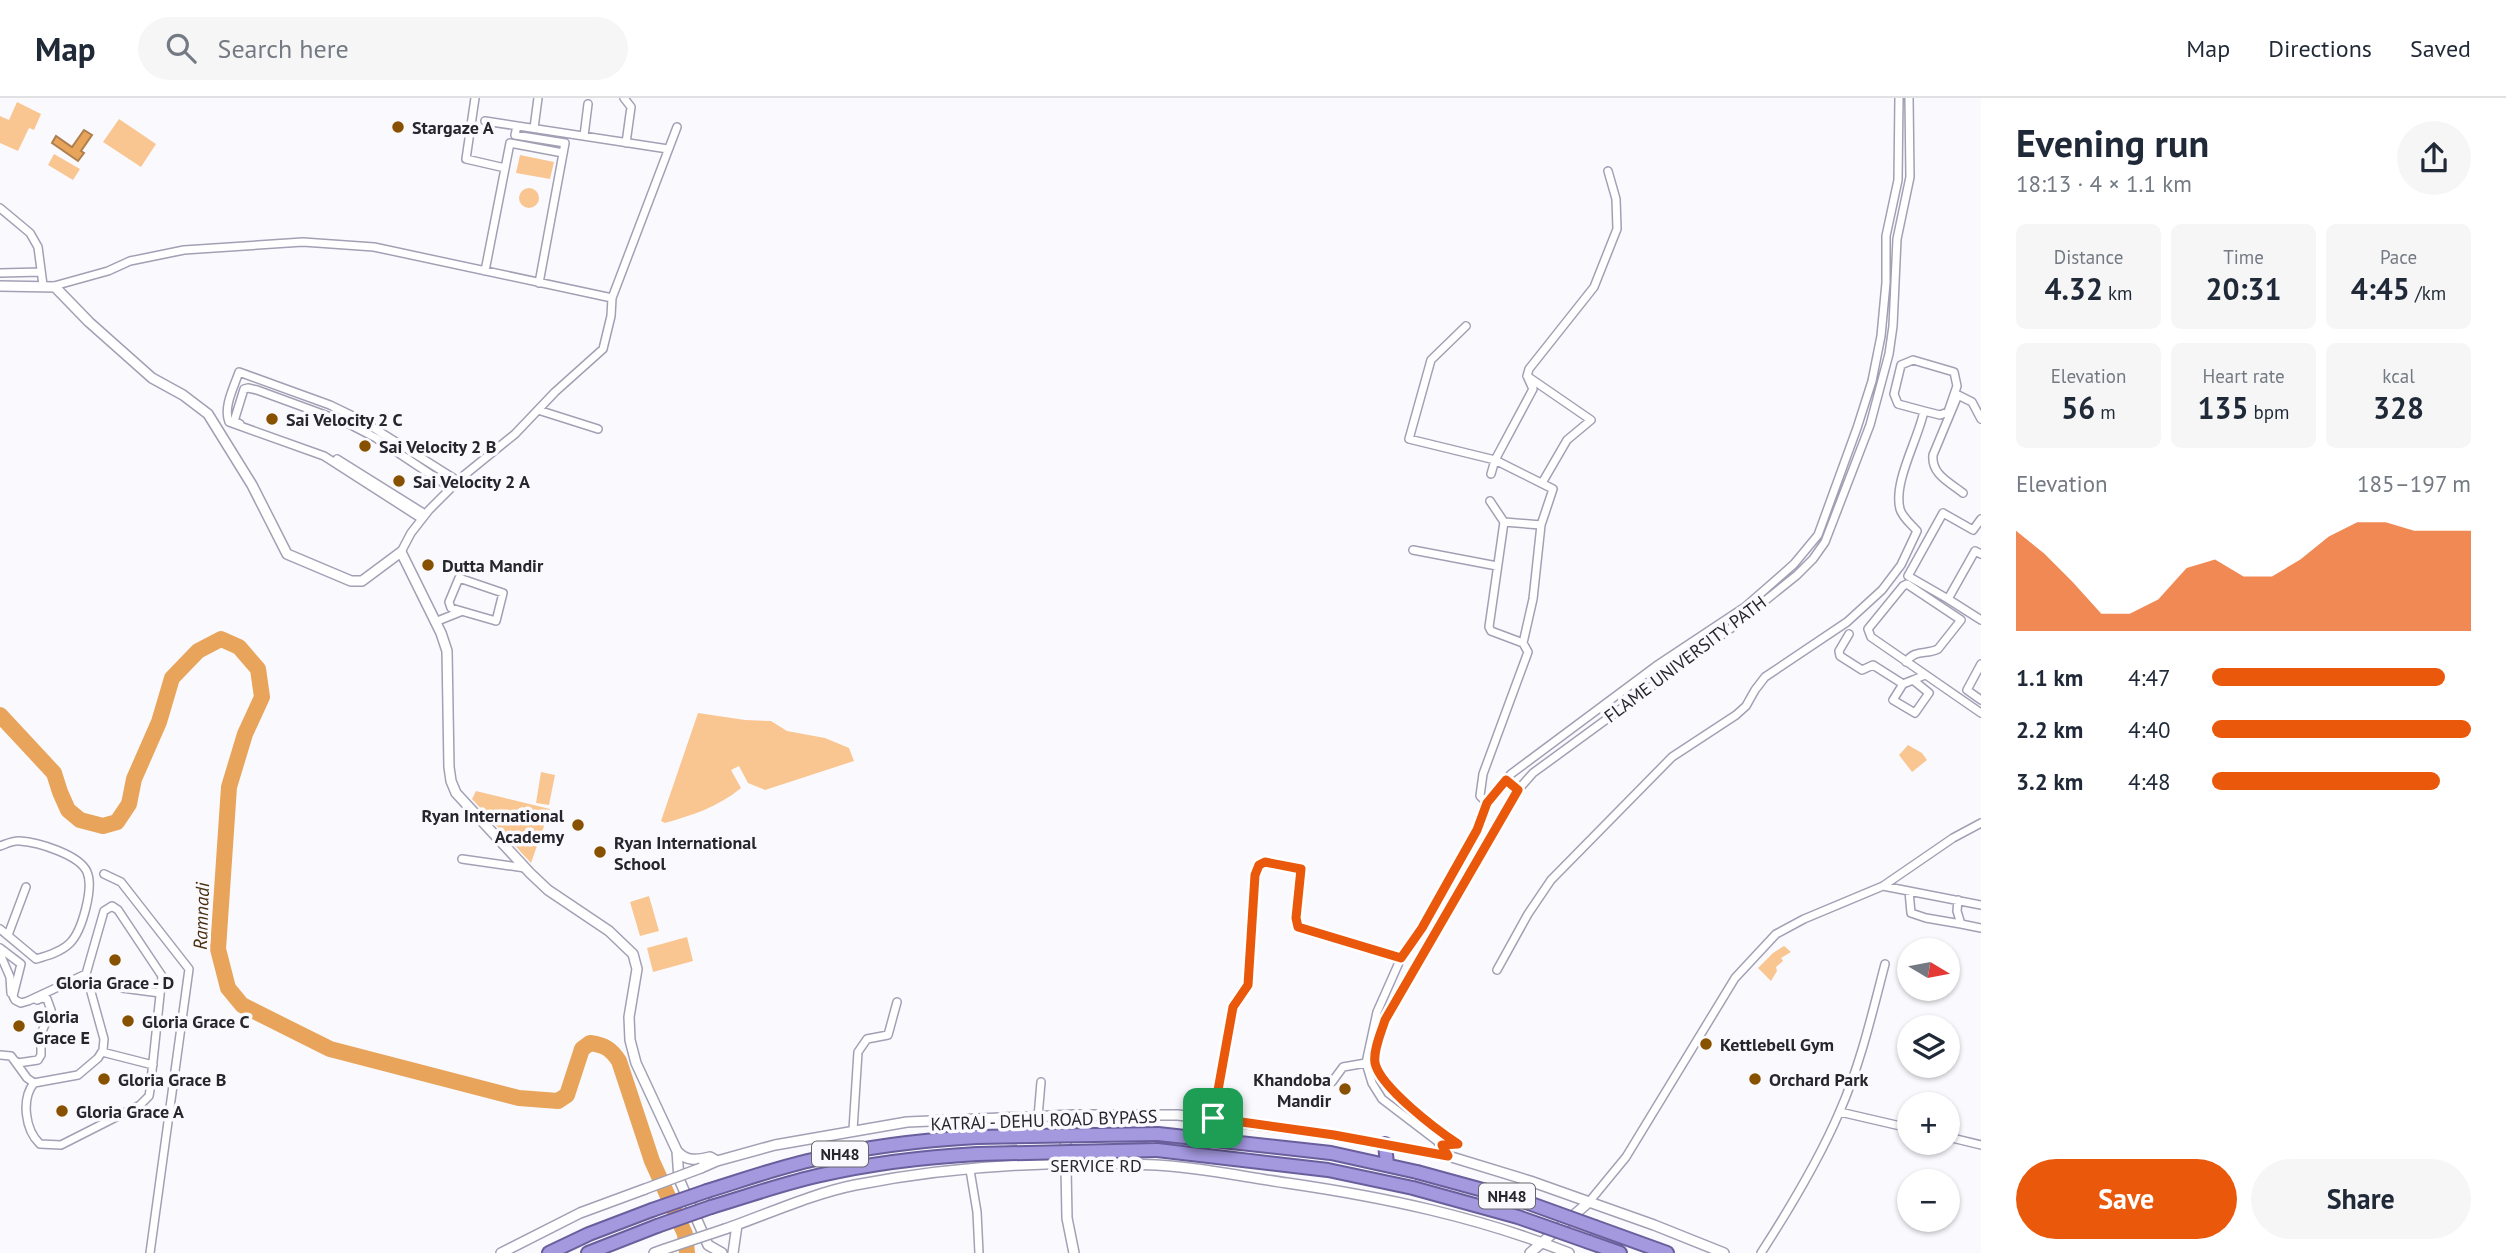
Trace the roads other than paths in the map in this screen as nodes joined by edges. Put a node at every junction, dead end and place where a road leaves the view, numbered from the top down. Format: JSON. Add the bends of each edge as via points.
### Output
{"nodes":[{"id":1,"x":475,"y":98,"type":"edge"},
{"id":2,"x":538,"y":98,"type":"edge"},
{"id":3,"x":624,"y":98,"type":"edge"},
{"id":4,"x":1899,"y":98,"type":"edge"},
{"id":5,"x":1909,"y":98,"type":"edge"},
{"id":6,"x":588,"y":104,"type":"dead end"},
{"id":7,"x":485,"y":121,"type":"dead end"},
{"id":8,"x":517,"y":126,"type":"junction"},
{"id":9,"x":677,"y":127,"type":"dead end"},
{"id":10,"x":534,"y":128,"type":"junction"},
{"id":11,"x":584,"y":136,"type":"junction"},
{"id":12,"x":626,"y":143,"type":"junction"},
{"id":13,"x":668,"y":149,"type":"junction"},
{"id":14,"x":563,"y":153,"type":"junction"},
{"id":15,"x":505,"y":168,"type":"junction"},
{"id":16,"x":1608,"y":171,"type":"dead end"},
{"id":17,"x":0,"y":208,"type":"edge"},
{"id":18,"x":485,"y":271,"type":"junction"},
{"id":19,"x":41,"y":272,"type":"junction"},
{"id":20,"x":0,"y":273,"type":"edge"},
{"id":21,"x":539,"y":283,"type":"junction"},
{"id":22,"x":43,"y":285,"type":"junction"},
{"id":23,"x":0,"y":286,"type":"edge"},
{"id":24,"x":54,"y":286,"type":"junction"},
{"id":25,"x":612,"y":298,"type":"junction"},
{"id":26,"x":1466,"y":326,"type":"dead end"},
{"id":27,"x":1527,"y":376,"type":"junction"},
{"id":28,"x":538,"y":410,"type":"junction"},
{"id":29,"x":1924,"y":411,"type":"junction"},
{"id":30,"x":1981,"y":419,"type":"edge"},
{"id":31,"x":598,"y":429,"type":"dead end"},
{"id":32,"x":1495,"y":460,"type":"junction"},
{"id":33,"x":1490,"y":474,"type":"dead end"},
{"id":34,"x":458,"y":481,"type":"junction"},
{"id":35,"x":1542,"y":484,"type":"junction"},
{"id":36,"x":451,"y":488,"type":"junction"},
{"id":37,"x":1963,"y":493,"type":"dead end"},
{"id":38,"x":1490,"y":501,"type":"dead end"},
{"id":39,"x":424,"y":517,"type":"junction"},
{"id":40,"x":1981,"y":519,"type":"edge"},
{"id":41,"x":1504,"y":522,"type":"junction"},
{"id":42,"x":1541,"y":526,"type":"junction"},
{"id":43,"x":1818,"y":535,"type":"junction"},
{"id":44,"x":1827,"y":538,"type":"junction"},
{"id":45,"x":1413,"y":551,"type":"dead end"},
{"id":46,"x":401,"y":552,"type":"junction"},
{"id":47,"x":1981,"y":554,"type":"edge"},
{"id":48,"x":1497,"y":566,"type":"junction"},
{"id":49,"x":1948,"y":599,"type":"junction"},
{"id":50,"x":460,"y":612,"type":"junction"},
{"id":51,"x":1981,"y":620,"type":"edge"},
{"id":52,"x":435,"y":622,"type":"junction"},
{"id":53,"x":1849,"y":634,"type":"dead end"},
{"id":54,"x":1523,"y":643,"type":"junction"},
{"id":55,"x":1906,"y":662,"type":"junction"},
{"id":56,"x":1981,"y":664,"type":"edge"},
{"id":57,"x":1925,"y":675,"type":"junction"},
{"id":58,"x":1913,"y":680,"type":"junction"},
{"id":59,"x":1903,"y":684,"type":"junction"},
{"id":60,"x":1981,"y":700,"type":"edge"},
{"id":61,"x":1981,"y":713,"type":"edge"},
{"id":62,"x":1506,"y":780,"type":"junction"},
{"id":63,"x":1518,"y":790,"type":"junction"},
{"id":64,"x":1487,"y":803,"type":"junction"},
{"id":65,"x":1981,"y":824,"type":"edge"},
{"id":66,"x":0,"y":846,"type":"edge"},
{"id":67,"x":463,"y":859,"type":"dead end"},
{"id":68,"x":525,"y":868,"type":"junction"},
{"id":69,"x":104,"y":874,"type":"dead end"},
{"id":70,"x":1882,"y":886,"type":"junction"},
{"id":71,"x":26,"y":887,"type":"dead end"},
{"id":72,"x":1909,"y":891,"type":"junction"},
{"id":73,"x":1958,"y":900,"type":"junction"},
{"id":74,"x":1981,"y":905,"type":"edge"},
{"id":75,"x":1961,"y":924,"type":"junction"},
{"id":76,"x":1981,"y":928,"type":"edge"},
{"id":77,"x":0,"y":929,"type":"edge"},
{"id":78,"x":8,"y":936,"type":"junction"},
{"id":79,"x":0,"y":948,"type":"edge"},
{"id":80,"x":0,"y":954,"type":"edge"},
{"id":81,"x":1401,"y":958,"type":"junction"},
{"id":82,"x":1885,"y":964,"type":"dead end"},
{"id":83,"x":1497,"y":970,"type":"dead end"},
{"id":84,"x":86,"y":974,"type":"junction"},
{"id":85,"x":122,"y":988,"type":"dead end"},
{"id":86,"x":160,"y":993,"type":"junction"},
{"id":87,"x":897,"y":1002,"type":"dead end"},
{"id":88,"x":102,"y":1052,"type":"junction"},
{"id":89,"x":0,"y":1054,"type":"edge"},
{"id":90,"x":1366,"y":1063,"type":"junction"},
{"id":91,"x":153,"y":1065,"type":"junction"},
{"id":92,"x":1041,"y":1082,"type":"dead end"},
{"id":93,"x":1332,"y":1082,"type":"dead end"},
{"id":94,"x":34,"y":1083,"type":"junction"},
{"id":95,"x":1840,"y":1112,"type":"junction"},
{"id":96,"x":1065,"y":1116,"type":"junction"},
{"id":97,"x":1038,"y":1117,"type":"junction"},
{"id":98,"x":1213,"y":1118,"type":"junction"},
{"id":99,"x":1897,"y":1125,"type":"edge"},
{"id":100,"x":853,"y":1130,"type":"junction"},
{"id":101,"x":1960,"y":1140,"type":"edge"},
{"id":102,"x":1385,"y":1144,"type":"junction"},
{"id":103,"x":1458,"y":1144,"type":"junction"},
{"id":104,"x":1442,"y":1145,"type":"junction"},
{"id":105,"x":1981,"y":1145,"type":"edge"},
{"id":106,"x":677,"y":1152,"type":"junction"},
{"id":107,"x":1448,"y":1156,"type":"junction"},
{"id":108,"x":1462,"y":1160,"type":"junction"},
{"id":109,"x":717,"y":1161,"type":"junction"},
{"id":110,"x":1067,"y":1164,"type":"junction"},
{"id":111,"x":1387,"y":1164,"type":"junction"},
{"id":112,"x":970,"y":1170,"type":"junction"},
{"id":113,"x":1589,"y":1202,"type":"junction"},
{"id":114,"x":737,"y":1225,"type":"junction"},
{"id":115,"x":1542,"y":1242,"type":"junction"},
{"id":116,"x":149,"y":1253,"type":"edge"},
{"id":117,"x":501,"y":1253,"type":"edge"},
{"id":118,"x":550,"y":1253,"type":"edge"},
{"id":119,"x":588,"y":1253,"type":"edge"},
{"id":120,"x":654,"y":1253,"type":"edge"},
{"id":121,"x":722,"y":1253,"type":"edge"},
{"id":122,"x":733,"y":1253,"type":"edge"},
{"id":123,"x":979,"y":1253,"type":"edge"},
{"id":124,"x":1074,"y":1253,"type":"edge"},
{"id":125,"x":1530,"y":1253,"type":"edge"},
{"id":126,"x":1569,"y":1253,"type":"edge"},
{"id":127,"x":1620,"y":1253,"type":"edge"},
{"id":128,"x":1667,"y":1253,"type":"edge"},
{"id":129,"x":1724,"y":1253,"type":"edge"},
{"id":130,"x":1761,"y":1253,"type":"edge"}],
"edges":[{"from":1,"to":15,"type":"street","via":[[466,159]]},
{"from":2,"to":10,"type":"street"},
{"from":3,"to":12,"type":"street","via":[[631,107]]},
{"from":4,"to":43,"type":"street","via":[[1898,180],[1886,236],[1881,336],[1872,382]]},
{"from":5,"to":44,"type":"street","name":"FLAME UNIVERSITY PATH","via":[[1910,177],[1897,239],[1889,354],[1870,425]]},
{"from":6,"to":11,"type":"street"},
{"from":7,"to":8,"type":"street"},
{"from":8,"to":10,"type":"street"},
{"from":8,"to":14,"type":"street","via":[[515,135],[565,143]]},
{"from":9,"to":13,"type":"street"},
{"from":10,"to":11,"type":"street"},
{"from":11,"to":12,"type":"street"},
{"from":12,"to":13,"type":"street"},
{"from":13,"to":25,"type":"street"},
{"from":14,"to":15,"type":"street","via":[[509,143]]},
{"from":14,"to":21,"type":"street"},
{"from":15,"to":18,"type":"street"},
{"from":16,"to":27,"type":"street","via":[[1616,199],[1617,229],[1594,287]]},
{"from":17,"to":19,"type":"street","via":[[30,233],[38,247]]},
{"from":18,"to":21,"type":"street"},
{"from":18,"to":24,"type":"street","via":[[374,247],[303,242],[184,250],[130,261]]},
{"from":19,"to":20,"type":"street"},
{"from":19,"to":22,"type":"street"},
{"from":21,"to":25,"type":"street"},
{"from":22,"to":23,"type":"street"},
{"from":22,"to":24,"type":"street"},
{"from":24,"to":46,"type":"street","via":[[152,378],[208,414],[252,485],[287,555],[351,581],[362,581]]},
{"from":25,"to":28,"type":"street","via":[[603,349]]},
{"from":26,"to":32,"type":"street","via":[[1431,360],[1409,439]]},
{"from":27,"to":32,"type":"street","via":[[1533,389]]},
{"from":27,"to":35,"type":"street","via":[[1591,421],[1567,440]]},
{"from":28,"to":31,"type":"street"},
{"from":28,"to":34,"type":"street"},
{"from":29,"to":29,"type":"street","via":[[1895,400],[1901,365],[1913,360],[1954,372],[1956,386],[1948,412]]},
{"from":29,"to":83,"type":"street","via":[[1899,492],[1900,512],[1917,531],[1892,578],[1847,622],[1765,677],[1736,715],[1672,757],[1551,880]]},
{"from":30,"to":37,"type":"street","via":[[1972,402],[1958,395],[1933,455],[1935,470]]},
{"from":32,"to":33,"type":"street"},
{"from":32,"to":35,"type":"street"},
{"from":34,"to":36,"type":"street"},
{"from":34,"to":39,"type":"street","via":[[361,420],[239,372],[226,415],[229,422],[324,456]]},
{"from":35,"to":42,"type":"street","via":[[1553,489]]},
{"from":36,"to":39,"type":"street"},
{"from":36,"to":39,"type":"street","via":[[347,423],[244,389],[235,421],[331,456]]},
{"from":38,"to":41,"type":"street"},
{"from":39,"to":46,"type":"street"},
{"from":40,"to":49,"type":"street","via":[[1973,530],[1943,513],[1908,576]]},
{"from":41,"to":42,"type":"street"},
{"from":41,"to":48,"type":"street"},
{"from":42,"to":54,"type":"street"},
{"from":43,"to":44,"type":"street"},
{"from":43,"to":62,"type":"street","via":[[1794,564],[1745,607],[1647,673]]},
{"from":44,"to":63,"type":"street","name":"FLAME UNIVERSITY PATH","via":[[1797,575],[1533,773]]},
{"from":45,"to":48,"type":"street"},
{"from":46,"to":52,"type":"street"},
{"from":47,"to":49,"type":"street","via":[[1975,551]]},
{"from":48,"to":54,"type":"street","via":[[1489,627],[1491,632]]},
{"from":49,"to":51,"type":"street"},
{"from":50,"to":50,"type":"street","via":[[496,621],[503,593],[459,578],[449,606]]},
{"from":50,"to":52,"type":"street"},
{"from":52,"to":68,"type":"street","via":[[447,651],[451,781],[473,813]]},
{"from":53,"to":59,"type":"street","via":[[1840,656],[1862,670],[1873,665]]},
{"from":54,"to":64,"type":"street","via":[[1527,657],[1483,774],[1480,796]]},
{"from":55,"to":55,"type":"street","via":[[1917,652],[1936,651],[1961,620],[1907,584],[1868,629],[1871,638]]},
{"from":55,"to":57,"type":"street"},
{"from":56,"to":60,"type":"street","via":[[1967,690]]},
{"from":57,"to":58,"type":"street"},
{"from":57,"to":61,"type":"street"},
{"from":58,"to":59,"type":"street"},
{"from":58,"to":59,"type":"street","via":[[1929,693],[1914,713],[1894,700]]},
{"from":62,"to":63,"type":"street"},
{"from":62,"to":64,"type":"street"},
{"from":63,"to":103,"type":"street","name":"FLAME UNIVERSITY PATH","via":[[1385,1020],[1377,1048],[1375,1062],[1390,1089]]},
{"from":64,"to":81,"type":"street","via":[[1464,854]]},
{"from":65,"to":70,"type":"street"},
{"from":66,"to":78,"type":"street","via":[[18,840],[39,844],[79,862],[88,873],[82,920],[70,943],[36,959]]},
{"from":67,"to":68,"type":"street"},
{"from":68,"to":106,"type":"street","via":[[634,954],[637,969],[630,1040]]},
{"from":69,"to":116,"type":"street","via":[[121,882],[189,969]]},
{"from":70,"to":72,"type":"street"},
{"from":70,"to":113,"type":"street","via":[[1776,934],[1735,978],[1626,1157]]},
{"from":71,"to":78,"type":"street"},
{"from":72,"to":73,"type":"street"},
{"from":72,"to":75,"type":"street","via":[[1910,913]]},
{"from":73,"to":74,"type":"street"},
{"from":73,"to":75,"type":"street"},
{"from":75,"to":76,"type":"street"},
{"from":77,"to":78,"type":"street"},
{"from":79,"to":84,"type":"street","via":[[21,964],[13,996],[21,1003]]},
{"from":80,"to":89,"type":"street","via":[[10,977],[12,1003],[47,999],[51,1010],[41,1034],[38,1060],[18,1063],[12,1054]]},
{"from":81,"to":90,"type":"street","via":[[1377,1012]]},
{"from":81,"to":98,"type":"street","via":[[1298,927],[1301,869],[1265,862],[1259,865],[1248,985],[1233,1007]]},
{"from":82,"to":95,"type":"street"},
{"from":84,"to":86,"type":"street","via":[[104,911],[112,906],[160,972]]},
{"from":84,"to":88,"type":"street","via":[[104,1039]]},
{"from":85,"to":86,"type":"street"},
{"from":86,"to":91,"type":"street"},
{"from":87,"to":100,"type":"street","via":[[888,1035],[867,1039],[858,1052]]},
{"from":88,"to":91,"type":"street"},
{"from":88,"to":94,"type":"street","via":[[78,1075]]},
{"from":89,"to":94,"type":"street","via":[[11,1056]]},
{"from":90,"to":93,"type":"street","via":[[1343,1067]]},
{"from":90,"to":104,"type":"street","via":[[1382,1099]]},
{"from":91,"to":94,"type":"street","via":[[149,1096],[140,1105],[55,1146],[40,1144],[31,1133],[27,1104]]},
{"from":92,"to":97,"type":"street"},
{"from":95,"to":99,"type":"street"},
{"from":95,"to":130,"type":"street","via":[[1800,1191]]},
{"from":96,"to":97,"type":"street"},
{"from":96,"to":98,"type":"street"},
{"from":96,"to":110,"type":"street"},
{"from":97,"to":100,"type":"street","via":[[945,1119]]},
{"from":98,"to":102,"type":"street"},
{"from":100,"to":109,"type":"street"},
{"from":101,"to":105,"type":"street"},
{"from":102,"to":107,"type":"street"},
{"from":102,"to":111,"type":"highway"},
{"from":103,"to":104,"type":"street"},
{"from":103,"to":108,"type":"street"},
{"from":104,"to":107,"type":"street"},
{"from":106,"to":109,"type":"street","via":[[689,1160],[710,1157]]},
{"from":106,"to":121,"type":"street","via":[[679,1179],[708,1245]]},
{"from":107,"to":108,"type":"street"},
{"from":108,"to":113,"type":"street"},
{"from":109,"to":117,"type":"street","bridge":true,"via":[[580,1213]]},
{"from":110,"to":112,"type":"street","name":"SERVICE RD"},
{"from":110,"to":115,"type":"street","name":"SERVICE RD","via":[[1176,1167],[1324,1188],[1460,1217]]},
{"from":110,"to":124,"type":"street","via":[[1067,1217]]},
{"from":111,"to":118,"type":"highway","name":"KATRAJ - DEHU ROAD BYPASS","number":"NH48","bridge":true,"via":[[1275,1145],[1158,1134],[908,1142],[780,1168],[652,1210]]},
{"from":111,"to":128,"type":"highway","name":"KATRAJ - DEHU ROAD BYPASS","number":"NH48","bridge":true,"via":[[1523,1201]]},
{"from":112,"to":114,"type":"street","name":"SERVICE RD","via":[[852,1186]]},
{"from":112,"to":123,"type":"street"},
{"from":113,"to":115,"type":"street"},
{"from":113,"to":129,"type":"street"},
{"from":114,"to":120,"type":"street","name":"SERVICE RD","bridge":true},
{"from":114,"to":122,"type":"street"},
{"from":115,"to":125,"type":"street"},
{"from":115,"to":126,"type":"street","name":"SERVICE RD"},
{"from":119,"to":127,"type":"highway","name":"KATRAJ - DEHU ROAD BYPASS","number":"NH48","bridge":true,"via":[[711,1207],[849,1169],[977,1154],[1157,1150],[1328,1170],[1413,1188],[1518,1217]]}]}
